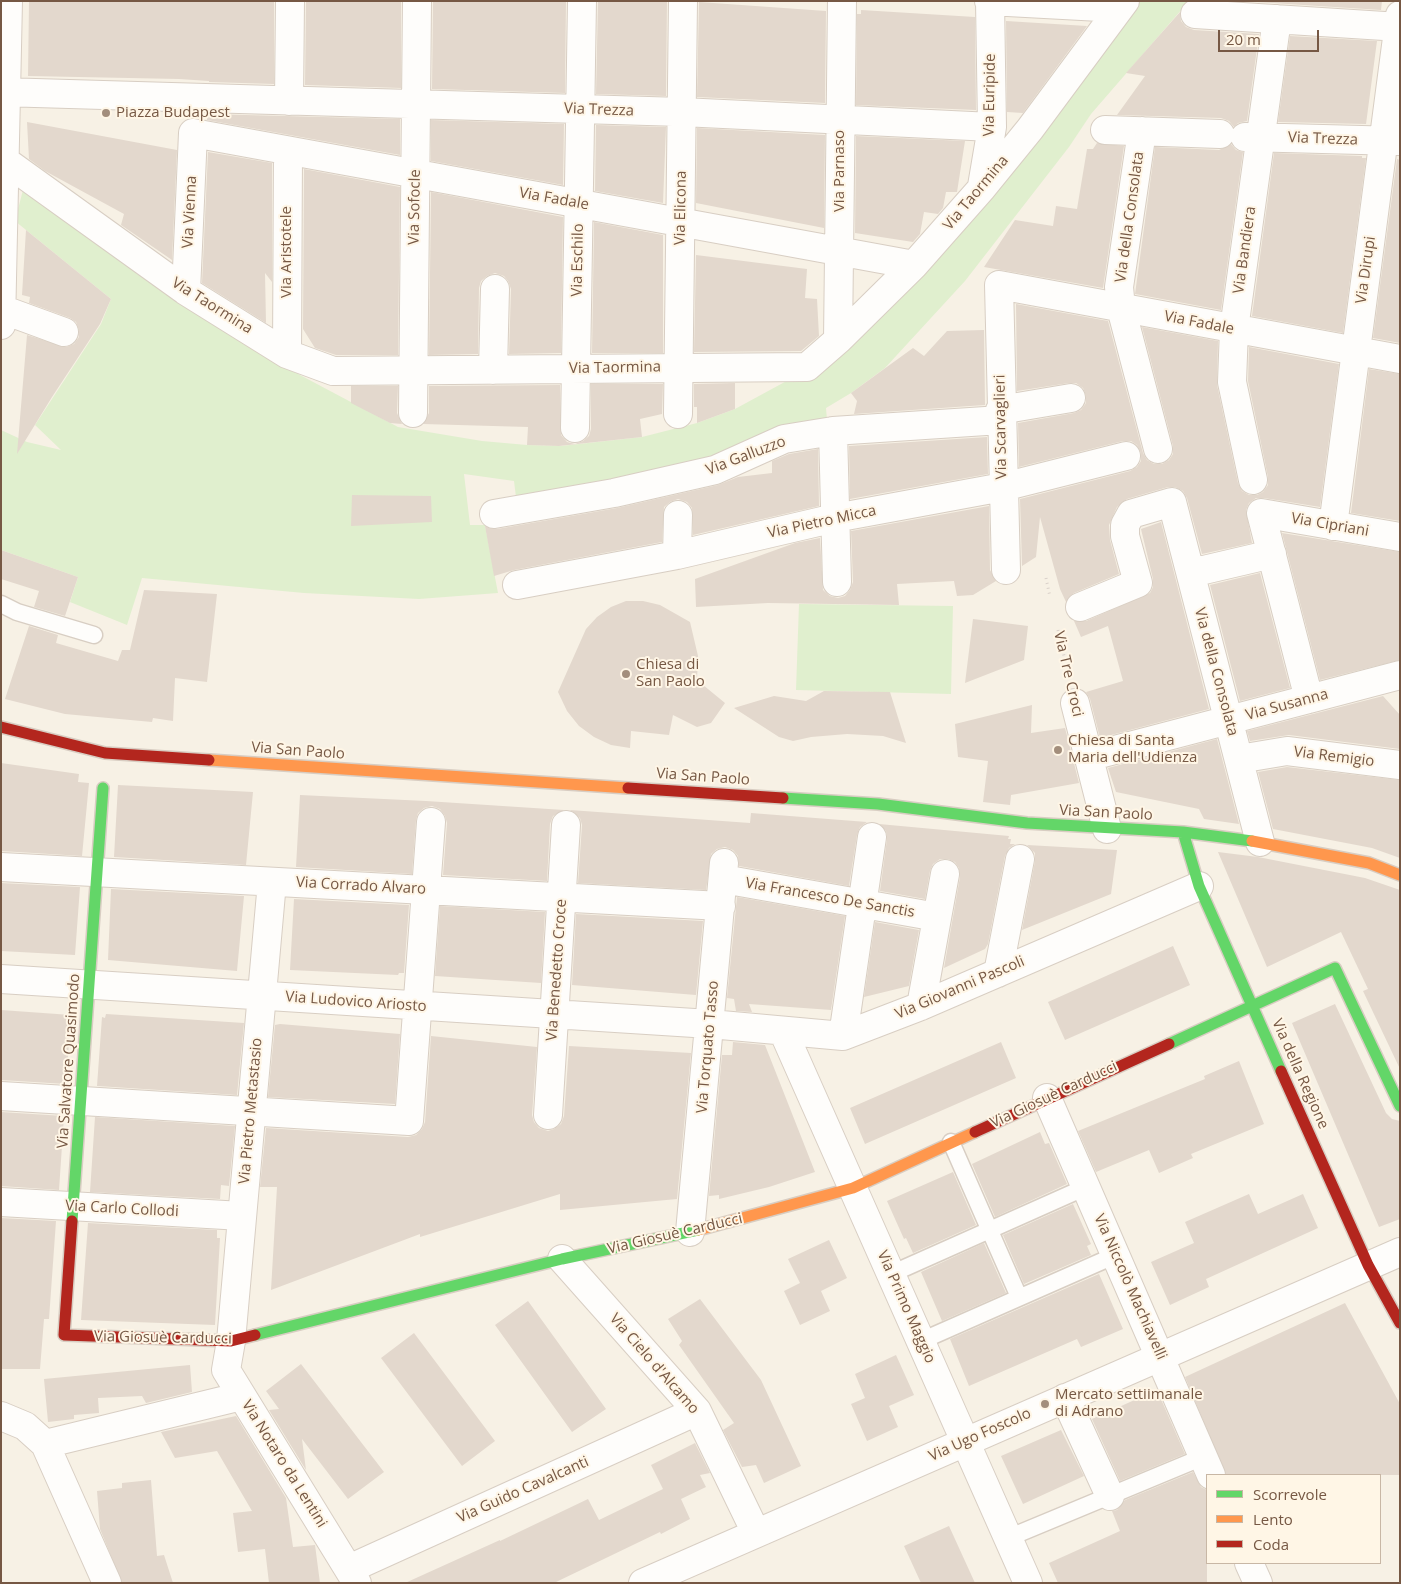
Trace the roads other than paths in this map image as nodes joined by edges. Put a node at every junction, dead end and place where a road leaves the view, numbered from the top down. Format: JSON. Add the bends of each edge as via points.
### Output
{"nodes":[{"id":1,"x":8,"y":1,"type":"edge"},
{"id":2,"x":290,"y":1,"type":"edge"},
{"id":3,"x":417,"y":1,"type":"edge"},
{"id":4,"x":582,"y":1,"type":"edge"},
{"id":5,"x":683,"y":1,"type":"edge"},
{"id":6,"x":842,"y":1,"type":"edge"},
{"id":7,"x":990,"y":1,"type":"edge"},
{"id":8,"x":1122,"y":5,"type":"edge"},
{"id":9,"x":1195,"y":14,"type":"dead end"},
{"id":10,"x":1292,"y":14,"type":"edge"},
{"id":11,"x":1399,"y":23,"type":"edge"},
{"id":12,"x":4,"y":92,"type":"edge"},
{"id":13,"x":289,"y":101,"type":"junction"},
{"id":14,"x":415,"y":104,"type":"junction"},
{"id":15,"x":582,"y":110,"type":"junction"},
{"id":16,"x":682,"y":112,"type":"junction"},
{"id":17,"x":840,"y":120,"type":"junction"},
{"id":18,"x":992,"y":127,"type":"junction"},
{"id":19,"x":1105,"y":130,"type":"dead end"},
{"id":20,"x":1142,"y":131,"type":"junction"},
{"id":21,"x":193,"y":133,"type":"joint"},
{"id":22,"x":1242,"y":136,"type":"junction"},
{"id":23,"x":1391,"y":141,"type":"edge"},
{"id":24,"x":288,"y":151,"type":"junction"},
{"id":25,"x":3,"y":160,"type":"edge"},
{"id":26,"x":415,"y":174,"type":"junction"},
{"id":27,"x":982,"y":188,"type":"junction"},
{"id":28,"x":579,"y":204,"type":"junction"},
{"id":29,"x":3,"y":217,"type":"edge"},
{"id":30,"x":680,"y":222,"type":"junction"},
{"id":31,"x":839,"y":251,"type":"junction"},
{"id":32,"x":914,"y":265,"type":"junction"},
{"id":33,"x":999,"y":285,"type":"joint"},
{"id":34,"x":495,"y":289,"type":"dead end"},
{"id":35,"x":186,"y":291,"type":"junction"},
{"id":36,"x":1121,"y":308,"type":"junction"},
{"id":37,"x":1,"y":309,"type":"edge"},
{"id":38,"x":1,"y":325,"type":"edge"},
{"id":39,"x":1234,"y":330,"type":"junction"},
{"id":40,"x":64,"y":332,"type":"dead end"},
{"id":41,"x":838,"y":340,"type":"junction"},
{"id":42,"x":1356,"y":351,"type":"junction"},
{"id":43,"x":287,"y":354,"type":"junction"},
{"id":44,"x":1400,"y":359,"type":"edge"},
{"id":45,"x":679,"y":368,"type":"junction"},
{"id":46,"x":576,"y":369,"type":"junction"},
{"id":47,"x":413,"y":370,"type":"junction"},
{"id":48,"x":493,"y":370,"type":"junction"},
{"id":49,"x":1071,"y":398,"type":"dead end"},
{"id":50,"x":413,"y":413,"type":"dead end"},
{"id":51,"x":678,"y":414,"type":"dead end"},
{"id":52,"x":1001,"y":415,"type":"junction"},
{"id":53,"x":575,"y":428,"type":"dead end"},
{"id":54,"x":833,"y":431,"type":"junction"},
{"id":55,"x":1158,"y":449,"type":"dead end"},
{"id":56,"x":1126,"y":456,"type":"dead end"},
{"id":57,"x":1253,"y":480,"type":"dead end"},
{"id":58,"x":1003,"y":487,"type":"junction"},
{"id":59,"x":494,"y":514,"type":"dead end"},
{"id":60,"x":678,"y":515,"type":"dead end"},
{"id":61,"x":835,"y":518,"type":"junction"},
{"id":62,"x":1333,"y":526,"type":"junction"},
{"id":63,"x":1400,"y":537,"type":"edge"},
{"id":64,"x":1272,"y":554,"type":"junction"},
{"id":65,"x":677,"y":555,"type":"junction"},
{"id":66,"x":1006,"y":570,"type":"dead end"},
{"id":67,"x":1190,"y":573,"type":"junction"},
{"id":68,"x":837,"y":582,"type":"dead end"},
{"id":69,"x":517,"y":585,"type":"dead end"},
{"id":70,"x":1,"y":604,"type":"edge"},
{"id":71,"x":1080,"y":607,"type":"dead end"},
{"id":72,"x":94,"y":635,"type":"dead end"},
{"id":73,"x":1395,"y":683,"type":"edge"},
{"id":74,"x":1309,"y":699,"type":"junction"},
{"id":75,"x":1075,"y":703,"type":"road end"},
{"id":76,"x":1228,"y":720,"type":"junction"},
{"id":77,"x":1,"y":727,"type":"edge"},
{"id":78,"x":1088,"y":757,"type":"junction"},
{"id":79,"x":1239,"y":759,"type":"junction"},
{"id":80,"x":1400,"y":766,"type":"edge"},
{"id":81,"x":103,"y":788,"type":"dead end"},
{"id":82,"x":431,"y":822,"type":"dead end"},
{"id":83,"x":566,"y":825,"type":"dead end"},
{"id":84,"x":1107,"y":828,"type":"junction"},
{"id":85,"x":1183,"y":832,"type":"junction"},
{"id":86,"x":872,"y":837,"type":"dead end"},
{"id":87,"x":1260,"y":842,"type":"junction"},
{"id":88,"x":1020,"y":859,"type":"dead end"},
{"id":89,"x":1,"y":867,"type":"edge"},
{"id":90,"x":724,"y":871,"type":"joint"},
{"id":91,"x":97,"y":872,"type":"junction"},
{"id":92,"x":945,"y":874,"type":"dead end"},
{"id":93,"x":1400,"y":875,"type":"edge"},
{"id":94,"x":272,"y":882,"type":"junction"},
{"id":95,"x":1200,"y":886,"type":"junction"},
{"id":96,"x":426,"y":890,"type":"junction"},
{"id":97,"x":561,"y":898,"type":"junction"},
{"id":98,"x":863,"y":904,"type":"junction"},
{"id":99,"x":721,"y":906,"type":"junction"},
{"id":100,"x":937,"y":917,"type":"junction"},
{"id":101,"x":998,"y":973,"type":"junction"},
{"id":102,"x":1,"y":979,"type":"edge"},
{"id":103,"x":89,"y":985,"type":"junction"},
{"id":104,"x":262,"y":996,"type":"junction"},
{"id":105,"x":1253,"y":1004,"type":"junction"},
{"id":106,"x":418,"y":1006,"type":"junction"},
{"id":107,"x":921,"y":1006,"type":"junction"},
{"id":108,"x":554,"y":1014,"type":"junction"},
{"id":109,"x":710,"y":1024,"type":"junction"},
{"id":110,"x":783,"y":1031,"type":"junction"},
{"id":111,"x":843,"y":1036,"type":"junction"},
{"id":112,"x":1,"y":1096,"type":"edge"},
{"id":113,"x":1048,"y":1098,"type":"junction"},
{"id":114,"x":81,"y":1101,"type":"junction"},
{"id":115,"x":1400,"y":1106,"type":"edge"},
{"id":116,"x":251,"y":1112,"type":"junction"},
{"id":117,"x":548,"y":1115,"type":"dead end"},
{"id":118,"x":951,"y":1142,"type":"junction"},
{"id":119,"x":1086,"y":1187,"type":"junction"},
{"id":120,"x":853,"y":1188,"type":"junction"},
{"id":121,"x":1,"y":1202,"type":"edge"},
{"id":122,"x":73,"y":1206,"type":"junction"},
{"id":123,"x":242,"y":1216,"type":"junction"},
{"id":124,"x":990,"y":1230,"type":"junction"},
{"id":125,"x":690,"y":1232,"type":"junction"},
{"id":126,"x":1400,"y":1252,"type":"edge"},
{"id":127,"x":1116,"y":1255,"type":"junction"},
{"id":128,"x":562,"y":1260,"type":"junction"},
{"id":129,"x":1368,"y":1265,"type":"junction"},
{"id":130,"x":891,"y":1274,"type":"junction"},
{"id":131,"x":1020,"y":1298,"type":"junction"},
{"id":132,"x":1400,"y":1323,"type":"edge"},
{"id":133,"x":64,"y":1335,"type":"joint"},
{"id":134,"x":231,"y":1341,"type":"junction"},
{"id":135,"x":921,"y":1342,"type":"junction"},
{"id":136,"x":1160,"y":1356,"type":"junction"},
{"id":137,"x":242,"y":1396,"type":"junction"},
{"id":138,"x":1065,"y":1398,"type":"junction"},
{"id":139,"x":697,"y":1411,"type":"junction"},
{"id":140,"x":1,"y":1416,"type":"edge"},
{"id":141,"x":965,"y":1442,"type":"junction"},
{"id":142,"x":45,"y":1444,"type":"junction"},
{"id":143,"x":1207,"y":1466,"type":"edge"},
{"id":144,"x":1110,"y":1496,"type":"junction"},
{"id":145,"x":756,"y":1533,"type":"junction"},
{"id":146,"x":1008,"y":1538,"type":"junction"},
{"id":147,"x":1249,"y":1564,"type":"edge"},
{"id":148,"x":353,"y":1576,"type":"edge"},
{"id":149,"x":106,"y":1583,"type":"edge"},
{"id":150,"x":643,"y":1583,"type":"edge"},
{"id":151,"x":1028,"y":1583,"type":"edge"},
{"id":152,"x":1258,"y":1583,"type":"edge"}],
"edges":[{"from":1,"to":12,"type":"street"},
{"from":2,"to":13,"type":"street"},
{"from":3,"to":14,"type":"street","name":"Via Sofocle"},
{"from":4,"to":15,"type":"street","name":"Via Eschilo"},
{"from":5,"to":16,"type":"street","name":"Via Elicona"},
{"from":6,"to":17,"type":"street","name":"Via Parnaso"},
{"from":7,"to":8,"type":"street"},
{"from":7,"to":18,"type":"street","name":"Via Euripide"},
{"from":8,"to":27,"type":"street","name":"Via Taormina"},
{"from":9,"to":10,"type":"street"},
{"from":10,"to":11,"type":"street"},
{"from":10,"to":22,"type":"street","name":"Via Bandiera"},
{"from":11,"to":23,"type":"street","name":"Via Dirupi"},
{"from":12,"to":13,"type":"street","name":"Via Trezza"},
{"from":12,"to":25,"type":"street"},
{"from":13,"to":14,"type":"street","name":"Via Trezza"},
{"from":14,"to":15,"type":"street","name":"Via Trezza"},
{"from":14,"to":26,"type":"street","name":"Via Sofocle"},
{"from":15,"to":16,"type":"street","name":"Via Trezza"},
{"from":15,"to":28,"type":"street","name":"Via Eschilo"},
{"from":16,"to":17,"type":"street","name":"Via Trezza"},
{"from":16,"to":30,"type":"street","name":"Via Elicona"},
{"from":17,"to":18,"type":"street","name":"Via Trezza"},
{"from":17,"to":31,"type":"street","name":"Via Parnaso"},
{"from":18,"to":27,"type":"street","name":"Via Euripide"},
{"from":19,"to":20,"type":"street","name":"Via Trezza"},
{"from":20,"to":22,"type":"street","name":"Via Trezza"},
{"from":20,"to":36,"type":"street","name":"Via della Consolata","via":[[1119,287]]},
{"from":21,"to":24,"type":"street","name":"Via Fadale"},
{"from":21,"to":35,"type":"street","name":"Via Vienna"},
{"from":22,"to":23,"type":"street","name":"Via Trezza"},
{"from":22,"to":39,"type":"street","name":"Via Bandiera"},
{"from":23,"to":42,"type":"street","name":"Via Dirupi"},
{"from":24,"to":26,"type":"street","name":"Via Fadale"},
{"from":24,"to":43,"type":"street","name":"Via Aristotele"},
{"from":25,"to":29,"type":"street"},
{"from":25,"to":35,"type":"street","name":"Via Taormina"},
{"from":26,"to":28,"type":"street","name":"Via Fadale"},
{"from":26,"to":47,"type":"street","name":"Via Sofocle"},
{"from":27,"to":32,"type":"street","name":"Via Taormina"},
{"from":28,"to":30,"type":"street","name":"Via Fadale"},
{"from":28,"to":46,"type":"street","name":"Via Eschilo"},
{"from":29,"to":37,"type":"street"},
{"from":30,"to":31,"type":"street","name":"Via Fadale"},
{"from":30,"to":45,"type":"street","name":"Via Elicona"},
{"from":31,"to":32,"type":"street","name":"Via Fadale"},
{"from":31,"to":41,"type":"street","name":"Via Parnaso"},
{"from":32,"to":41,"type":"street","name":"Via Taormina"},
{"from":33,"to":36,"type":"street","name":"Via Fadale"},
{"from":33,"to":52,"type":"street","name":"Via Scarvaglieri"},
{"from":34,"to":48,"type":"street"},
{"from":35,"to":43,"type":"street","name":"Via Taormina"},
{"from":36,"to":39,"type":"street","name":"Via Fadale"},
{"from":36,"to":55,"type":"street","name":"Via della Consolata"},
{"from":37,"to":38,"type":"street"},
{"from":37,"to":40,"type":"street"},
{"from":39,"to":42,"type":"street","name":"Via Fadale"},
{"from":39,"to":57,"type":"street","name":"Via Bandiera","via":[[1232,382]]},
{"from":41,"to":45,"type":"street","name":"Via Taormina","via":[[807,367]]},
{"from":42,"to":44,"type":"street","name":"Via Fadale"},
{"from":42,"to":62,"type":"street","name":"Via Dirupi"},
{"from":43,"to":47,"type":"street","name":"Via Taormina","via":[[333,371]]},
{"from":45,"to":46,"type":"street","name":"Via Taormina"},
{"from":45,"to":51,"type":"street","name":"Via Elicona"},
{"from":46,"to":48,"type":"street","name":"Via Taormina"},
{"from":46,"to":53,"type":"street","name":"Via Eschilo"},
{"from":47,"to":48,"type":"street","name":"Via Taormina"},
{"from":47,"to":50,"type":"street","name":"Via Sofocle"},
{"from":49,"to":52,"type":"street","name":"Via Galluzzo"},
{"from":52,"to":54,"type":"street","name":"Via Galluzzo"},
{"from":52,"to":58,"type":"street","name":"Via Scarvaglieri"},
{"from":54,"to":59,"type":"street","name":"Via Galluzzo","via":[[784,440],[715,470],[614,493]]},
{"from":54,"to":61,"type":"street"},
{"from":56,"to":58,"type":"street","name":"Via Pietro Micca"},
{"from":58,"to":61,"type":"street","name":"Via Pietro Micca"},
{"from":58,"to":66,"type":"street","name":"Via Scarvaglieri"},
{"from":60,"to":65,"type":"street"},
{"from":61,"to":65,"type":"street","name":"Via Pietro Micca"},
{"from":61,"to":68,"type":"street"},
{"from":62,"to":63,"type":"street","name":"Via Cipriani"},
{"from":62,"to":64,"type":"street","name":"Via Cipriani","via":[[1261,513]]},
{"from":64,"to":67,"type":"street"},
{"from":64,"to":74,"type":"street"},
{"from":65,"to":69,"type":"street","name":"Via Pietro Micca"},
{"from":67,"to":71,"type":"street","name":"Via della Consolata","via":[[1172,502],[1131,514],[1125,525],[1125,536],[1138,583]]},
{"from":67,"to":76,"type":"street","name":"Via della Consolata"},
{"from":70,"to":72,"type":"lane","via":[[16,612]]},
{"from":73,"to":74,"type":"street","name":"Via Susanna"},
{"from":74,"to":76,"type":"street","name":"Via Susanna"},
{"from":75,"to":78,"type":"street","name":"Via Tre Croci"},
{"from":76,"to":78,"type":"street","name":"Via Susanna"},
{"from":76,"to":79,"type":"street","name":"Via della Consolata"},
{"from":77,"to":84,"type":"street","name":"Via San Paolo","via":[[105,754],[878,804],[1027,823]]},
{"from":78,"to":84,"type":"street","name":"Via Tre Croci"},
{"from":79,"to":80,"type":"street","name":"Via Remigio","via":[[1287,751]]},
{"from":79,"to":87,"type":"street","name":"Via della Consolata"},
{"from":81,"to":91,"type":"street","name":"Via Salvatore Quasimodo"},
{"from":82,"to":96,"type":"street"},
{"from":83,"to":97,"type":"street","name":"Via Benedetto Croce"},
{"from":84,"to":85,"type":"street","name":"Via San Paolo"},
{"from":85,"to":87,"type":"street","name":"Via San Paolo"},
{"from":85,"to":95,"type":"street","name":"Via della Regione"},
{"from":86,"to":98,"type":"street"},
{"from":87,"to":93,"type":"street","name":"Via San Paolo","via":[[1369,863]]},
{"from":88,"to":101,"type":"street"},
{"from":89,"to":91,"type":"street","name":"Via Corrado Alvaro"},
{"from":90,"to":98,"type":"street","name":"Via Francesco De Sanctis"},
{"from":90,"to":99,"type":"street","name":"Via Torquato Tasso"},
{"from":91,"to":94,"type":"street","name":"Via Corrado Alvaro"},
{"from":91,"to":103,"type":"street","name":"Via Salvatore Quasimodo"},
{"from":92,"to":100,"type":"street"},
{"from":94,"to":96,"type":"street","name":"Via Corrado Alvaro"},
{"from":94,"to":104,"type":"street","name":"Via Pietro Metastasio"},
{"from":95,"to":101,"type":"street","name":"Via Giovanni Pascoli"},
{"from":95,"to":105,"type":"street","name":"Via della Regione"},
{"from":96,"to":97,"type":"street","name":"Via Corrado Alvaro"},
{"from":96,"to":106,"type":"street"},
{"from":97,"to":99,"type":"street","name":"Via Corrado Alvaro"},
{"from":97,"to":108,"type":"street","name":"Via Benedetto Croce"},
{"from":98,"to":100,"type":"street","name":"Via Francesco De Sanctis"},
{"from":98,"to":111,"type":"street"},
{"from":99,"to":109,"type":"street","name":"Via Torquato Tasso"},
{"from":100,"to":107,"type":"street"},
{"from":101,"to":107,"type":"street","name":"Via Giovanni Pascoli"},
{"from":102,"to":103,"type":"street","name":"Via Ludovico Ariosto"},
{"from":103,"to":104,"type":"street","name":"Via Ludovico Ariosto"},
{"from":103,"to":114,"type":"street","name":"Via Salvatore Quasimodo"},
{"from":104,"to":106,"type":"street","name":"Via Ludovico Ariosto"},
{"from":104,"to":116,"type":"street","name":"Via Pietro Metastasio"},
{"from":105,"to":113,"type":"street","name":"Via Giosuè Carducci"},
{"from":105,"to":115,"type":"street","name":"Via Giosuè Carducci","via":[[1335,968]]},
{"from":105,"to":129,"type":"street","name":"Via della Regione"},
{"from":106,"to":108,"type":"street","name":"Via Ludovico Ariosto"},
{"from":106,"to":116,"type":"street","via":[[409,1121]]},
{"from":107,"to":111,"type":"street","name":"Via Giovanni Pascoli"},
{"from":108,"to":109,"type":"street","name":"Via Ludovico Ariosto"},
{"from":108,"to":117,"type":"street","name":"Via Benedetto Croce"},
{"from":109,"to":110,"type":"street","name":"Via Giovanni Pascoli"},
{"from":109,"to":125,"type":"street","name":"Via Torquato Tasso"},
{"from":110,"to":111,"type":"street","name":"Via Giovanni Pascoli"},
{"from":110,"to":120,"type":"street","name":"Via Primo Maggio"},
{"from":112,"to":114,"type":"street"},
{"from":113,"to":118,"type":"street","name":"Via Giosuè Carducci"},
{"from":113,"to":119,"type":"street","name":"Via Niccolò Machiavelli"},
{"from":114,"to":116,"type":"street"},
{"from":114,"to":122,"type":"street","name":"Via Salvatore Quasimodo"},
{"from":116,"to":123,"type":"street","name":"Via Pietro Metastasio"},
{"from":118,"to":120,"type":"street","name":"Via Giosuè Carducci"},
{"from":118,"to":124,"type":"lane"},
{"from":119,"to":124,"type":"lane"},
{"from":119,"to":127,"type":"street","name":"Via Niccolò Machiavelli"},
{"from":120,"to":125,"type":"street","name":"Via Giosuè Carducci"},
{"from":120,"to":130,"type":"street","name":"Via Primo Maggio"},
{"from":121,"to":122,"type":"street","name":"Via Carlo Collodi"},
{"from":122,"to":123,"type":"street","name":"Via Carlo Collodi"},
{"from":122,"to":133,"type":"street","name":"Via Salvatore Quasimodo"},
{"from":123,"to":134,"type":"street","name":"Via Pietro Metastasio"},
{"from":124,"to":130,"type":"lane"},
{"from":124,"to":131,"type":"lane"},
{"from":125,"to":128,"type":"street","name":"Via Giosuè Carducci"},
{"from":126,"to":129,"type":"street","name":"Via Ugo Foscolo"},
{"from":127,"to":131,"type":"lane"},
{"from":127,"to":136,"type":"street","name":"Via Niccolò Machiavelli"},
{"from":128,"to":134,"type":"street","name":"Via Giosuè Carducci"},
{"from":128,"to":139,"type":"street","name":"Via Cielo d'Alcamo"},
{"from":129,"to":132,"type":"street","name":"Via della Regione"},
{"from":129,"to":136,"type":"street","name":"Via Ugo Foscolo"},
{"from":130,"to":135,"type":"street","name":"Via Primo Maggio"},
{"from":131,"to":135,"type":"lane"},
{"from":133,"to":134,"type":"street","name":"Via Giosuè Carducci"},
{"from":134,"to":137,"type":"street","name":"Via Notaro da Lentini","via":[[226,1370]]},
{"from":135,"to":141,"type":"street","name":"Via Primo Maggio"},
{"from":136,"to":138,"type":"street","name":"Via Ugo Foscolo"},
{"from":136,"to":143,"type":"street","name":"Via Niccolò Machiavelli"},
{"from":137,"to":142,"type":"street"},
{"from":137,"to":148,"type":"street","name":"Via Notaro da Lentini"},
{"from":138,"to":141,"type":"street","name":"Via Ugo Foscolo"},
{"from":138,"to":144,"type":"street"},
{"from":139,"to":145,"type":"street","name":"Via Cielo d'Alcamo"},
{"from":139,"to":148,"type":"street","name":"Via Guido Cavalcanti"},
{"from":140,"to":142,"type":"street","via":[[24,1426]]},
{"from":141,"to":145,"type":"street","name":"Via Ugo Foscolo"},
{"from":141,"to":146,"type":"street","name":"Via Primo Maggio"},
{"from":142,"to":149,"type":"street"},
{"from":143,"to":144,"type":"lane"},
{"from":144,"to":146,"type":"lane"},
{"from":145,"to":150,"type":"street","name":"Via Ugo Foscolo"},
{"from":146,"to":151,"type":"street","name":"Via Primo Maggio"},
{"from":147,"to":152,"type":"street"}]}
